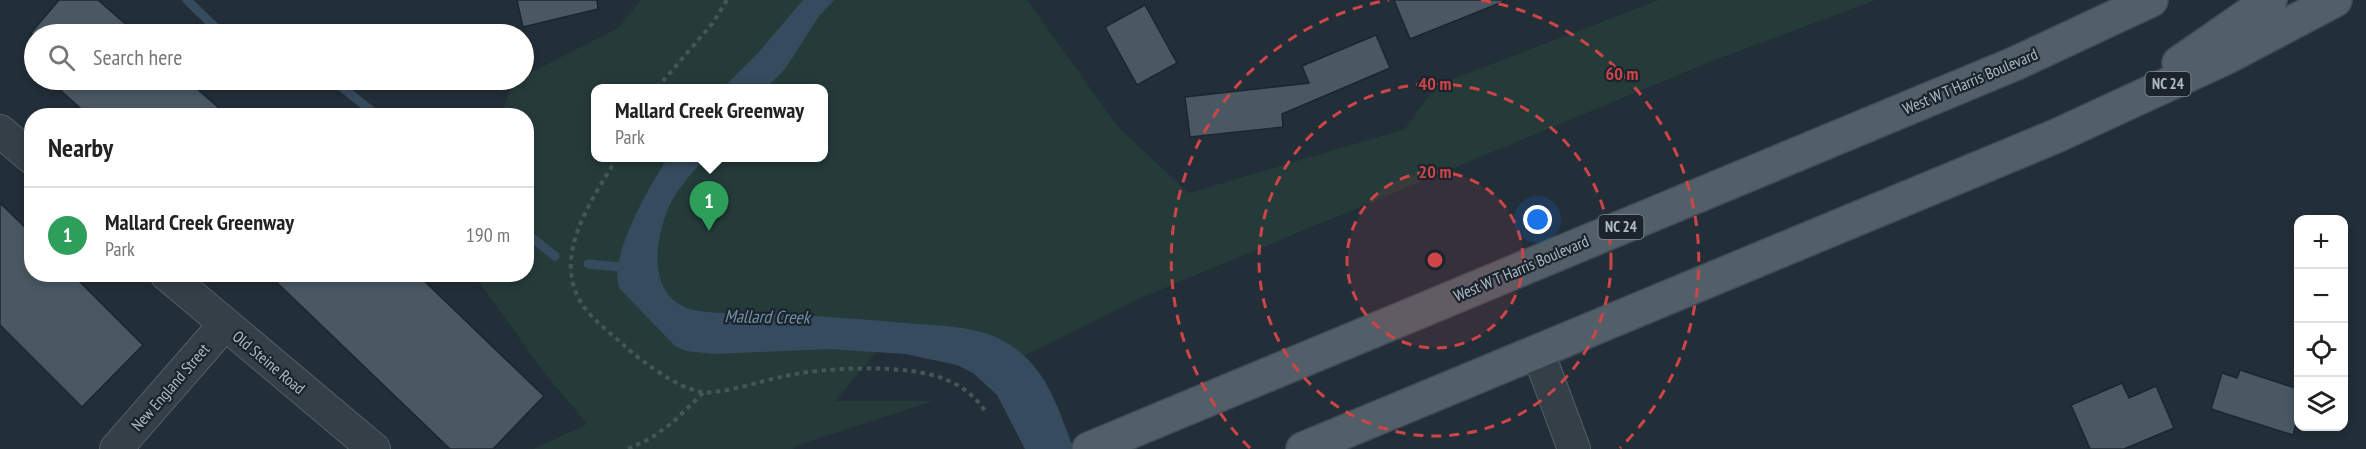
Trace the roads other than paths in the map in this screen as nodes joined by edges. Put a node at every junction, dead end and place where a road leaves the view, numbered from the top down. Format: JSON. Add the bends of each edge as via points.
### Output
{"nodes":[{"id":1,"x":2151,"y":0,"type":"edge"},
{"id":2,"x":2270,"y":0,"type":"edge"},
{"id":3,"x":2335,"y":0,"type":"edge"},
{"id":4,"x":2111,"y":110,"type":"junction"},
{"id":5,"x":0,"y":130,"type":"edge"},
{"id":6,"x":24,"y":151,"type":"edge"},
{"id":7,"x":175,"y":282,"type":"edge"},
{"id":8,"x":224,"y":325,"type":"junction"},
{"id":9,"x":1538,"y":352,"type":"junction"},
{"id":10,"x":116,"y":449,"type":"edge"},
{"id":11,"x":374,"y":449,"type":"edge"},
{"id":12,"x":1089,"y":449,"type":"edge"},
{"id":13,"x":1303,"y":449,"type":"edge"},
{"id":14,"x":1574,"y":449,"type":"edge"}],
"edges":[{"from":1,"to":12,"type":"main road","name":"West W T Harris Boulevard","number":"NC 24","via":[[2013,64]]},
{"from":2,"to":4,"type":"main road"},
{"from":3,"to":4,"type":"main road","number":"NC 24","via":[[2225,58]]},
{"from":4,"to":9,"type":"main road","number":"NC 24"},
{"from":5,"to":6,"type":"street"},
{"from":7,"to":8,"type":"street","name":"Old Steine Road"},
{"from":8,"to":10,"type":"street","name":"New England Street"},
{"from":8,"to":11,"type":"street","name":"Old Steine Road"},
{"from":9,"to":13,"type":"main road","number":"NC 24"},
{"from":9,"to":14,"type":"street"}]}
